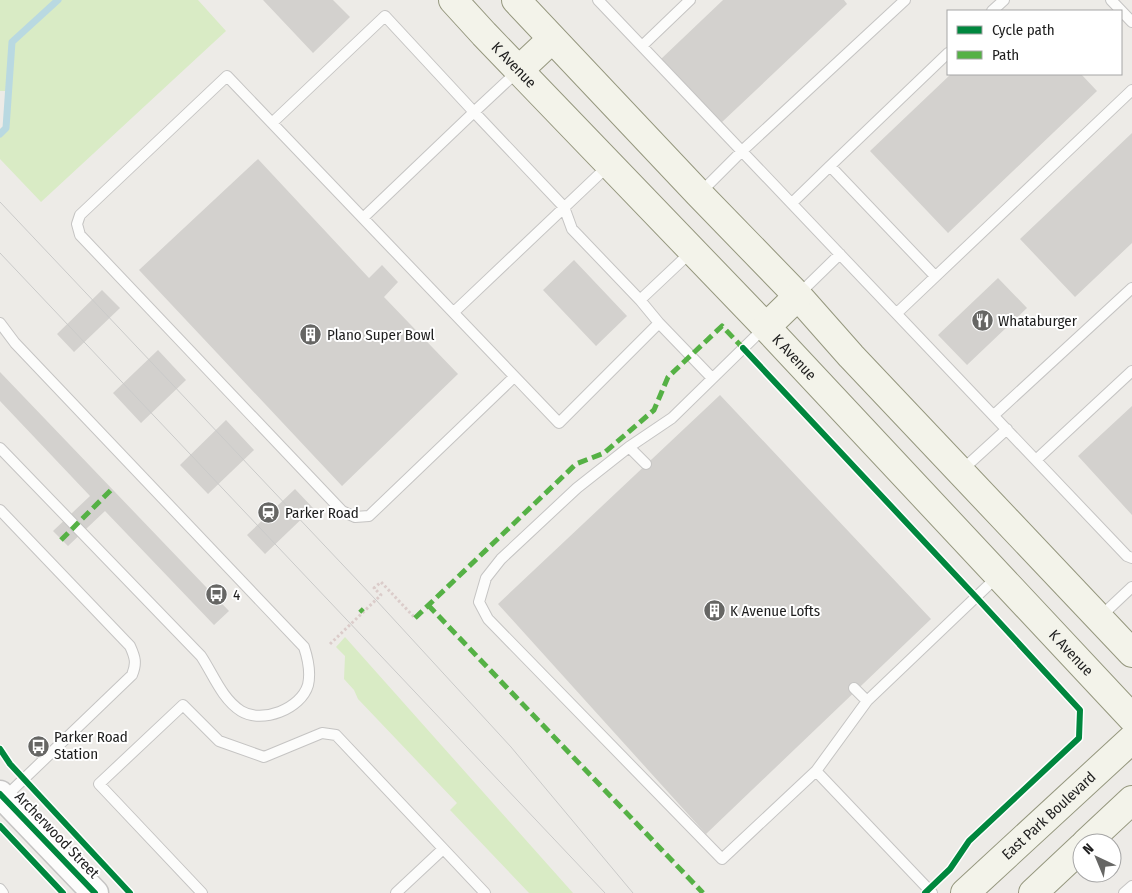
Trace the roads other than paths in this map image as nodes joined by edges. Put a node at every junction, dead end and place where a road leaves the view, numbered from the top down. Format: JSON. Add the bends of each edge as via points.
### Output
{"nodes":[{"id":1,"x":454,"y":0,"type":"edge"},
{"id":2,"x":516,"y":0,"type":"edge"},
{"id":3,"x":598,"y":0,"type":"edge"},
{"id":4,"x":690,"y":0,"type":"edge"},
{"id":5,"x":905,"y":0,"type":"edge"},
{"id":6,"x":1004,"y":0,"type":"edge"},
{"id":7,"x":1111,"y":0,"type":"edge"},
{"id":8,"x":993,"y":10,"type":"edge"},
{"id":9,"x":1121,"y":10,"type":"edge"},
{"id":10,"x":1122,"y":12,"type":"edge"},
{"id":11,"x":1132,"y":22,"type":"edge"},
{"id":12,"x":552,"y":39,"type":"junction"},
{"id":13,"x":642,"y":46,"type":"junction"},
{"id":14,"x":947,"y":54,"type":"edge"},
{"id":15,"x":519,"y":70,"type":"junction"},
{"id":16,"x":1132,"y":90,"type":"edge"},
{"id":17,"x":474,"y":112,"type":"junction"},
{"id":18,"x":272,"y":123,"type":"junction"},
{"id":19,"x":742,"y":150,"type":"junction"},
{"id":20,"x":609,"y":164,"type":"junction"},
{"id":21,"x":830,"y":166,"type":"junction"},
{"id":22,"x":699,"y":194,"type":"junction"},
{"id":23,"x":792,"y":203,"type":"junction"},
{"id":24,"x":564,"y":207,"type":"junction"},
{"id":25,"x":364,"y":218,"type":"junction"},
{"id":26,"x":692,"y":251,"type":"junction"},
{"id":27,"x":840,"y":254,"type":"junction"},
{"id":28,"x":935,"y":276,"type":"junction"},
{"id":29,"x":1132,"y":288,"type":"edge"},
{"id":30,"x":798,"y":296,"type":"junction"},
{"id":31,"x":640,"y":300,"type":"junction"},
{"id":32,"x":454,"y":312,"type":"junction"},
{"id":33,"x":896,"y":313,"type":"junction"},
{"id":34,"x":660,"y":323,"type":"junction"},
{"id":35,"x":0,"y":324,"type":"edge"},
{"id":36,"x":766,"y":327,"type":"junction"},
{"id":37,"x":1132,"y":371,"type":"edge"},
{"id":38,"x":514,"y":377,"type":"junction"},
{"id":39,"x":712,"y":378,"type":"junction"},
{"id":40,"x":994,"y":415,"type":"junction"},
{"id":41,"x":1007,"y":429,"type":"junction"},
{"id":42,"x":629,"y":446,"type":"junction"},
{"id":43,"x":0,"y":448,"type":"edge"},
{"id":44,"x":1036,"y":460,"type":"junction"},
{"id":45,"x":646,"y":464,"type":"dead end"},
{"id":46,"x":961,"y":472,"type":"junction"},
{"id":47,"x":0,"y":510,"type":"edge"},
{"id":48,"x":1132,"y":558,"type":"edge"},
{"id":49,"x":998,"y":575,"type":"junction"},
{"id":50,"x":1132,"y":587,"type":"edge"},
{"id":51,"x":1099,"y":618,"type":"junction"},
{"id":52,"x":1132,"y":653,"type":"edge"},
{"id":53,"x":854,"y":688,"type":"dead end"},
{"id":54,"x":867,"y":701,"type":"junction"},
{"id":55,"x":1132,"y":718,"type":"edge"},
{"id":56,"x":1132,"y":739,"type":"edge"},
{"id":57,"x":816,"y":771,"type":"junction"},
{"id":58,"x":2,"y":796,"type":"edge"},
{"id":59,"x":1132,"y":800,"type":"edge"},
{"id":60,"x":1097,"y":833,"type":"edge"},
{"id":61,"x":443,"y":849,"type":"junction"},
{"id":62,"x":1072,"y":856,"type":"edge"},
{"id":63,"x":1132,"y":886,"type":"edge"},
{"id":64,"x":0,"y":889,"type":"edge"},
{"id":65,"x":3,"y":893,"type":"edge"},
{"id":66,"x":95,"y":893,"type":"edge"},
{"id":67,"x":202,"y":893,"type":"edge"},
{"id":68,"x":396,"y":893,"type":"edge"},
{"id":69,"x":484,"y":893,"type":"edge"},
{"id":70,"x":932,"y":893,"type":"edge"},
{"id":71,"x":965,"y":893,"type":"edge"},
{"id":72,"x":1033,"y":893,"type":"edge"},
{"id":73,"x":1124,"y":893,"type":"edge"}],
"edges":[{"from":1,"to":15,"type":"main road","name":"K Avenue"},
{"from":2,"to":12,"type":"main road"},
{"from":3,"to":13,"type":"lane"},
{"from":4,"to":13,"type":"lane"},
{"from":5,"to":19,"type":"lane"},
{"from":6,"to":8,"type":"lane"},
{"from":7,"to":9,"type":"lane"},
{"from":10,"to":11,"type":"lane"},
{"from":12,"to":15,"type":"main road"},
{"from":12,"to":22,"type":"main road"},
{"from":13,"to":19,"type":"lane"},
{"from":14,"to":21,"type":"lane"},
{"from":15,"to":17,"type":"lane"},
{"from":15,"to":20,"type":"main road","name":"K Avenue"},
{"from":16,"to":28,"type":"lane"},
{"from":17,"to":18,"type":"lane","via":[[385,16]]},
{"from":17,"to":24,"type":"lane"},
{"from":17,"to":25,"type":"lane"},
{"from":18,"to":25,"type":"lane"},
{"from":18,"to":38,"type":"lane","via":[[226,76],[80,215],[80,235],[342,511],[355,517],[369,516]]},
{"from":19,"to":22,"type":"lane"},
{"from":19,"to":23,"type":"lane"},
{"from":20,"to":24,"type":"lane"},
{"from":20,"to":26,"type":"main road","name":"K Avenue"},
{"from":21,"to":23,"type":"lane"},
{"from":21,"to":28,"type":"lane"},
{"from":22,"to":30,"type":"main road"},
{"from":23,"to":27,"type":"lane"},
{"from":24,"to":31,"type":"lane","via":[[572,228]]},
{"from":24,"to":32,"type":"lane"},
{"from":25,"to":32,"type":"lane"},
{"from":26,"to":31,"type":"lane"},
{"from":26,"to":36,"type":"main road","name":"K Avenue"},
{"from":27,"to":30,"type":"lane"},
{"from":27,"to":33,"type":"lane"},
{"from":28,"to":33,"type":"lane"},
{"from":29,"to":40,"type":"lane"},
{"from":30,"to":36,"type":"main road"},
{"from":30,"to":46,"type":"main road"},
{"from":31,"to":34,"type":"lane"},
{"from":32,"to":38,"type":"lane"},
{"from":33,"to":40,"type":"lane"},
{"from":34,"to":38,"type":"lane","via":[[559,423]]},
{"from":34,"to":39,"type":"lane"},
{"from":35,"to":43,"type":"lane","via":[[15,344],[304,647],[310,672],[308,686],[298,700],[270,716],[242,712],[220,689],[201,656]]},
{"from":36,"to":39,"type":"lane"},
{"from":36,"to":49,"type":"main road","name":"K Avenue"},
{"from":37,"to":44,"type":"lane"},
{"from":39,"to":42,"type":"lane","via":[[672,418]]},
{"from":40,"to":41,"type":"lane"},
{"from":41,"to":44,"type":"lane"},
{"from":41,"to":46,"type":"lane"},
{"from":42,"to":45,"type":"lane"},
{"from":42,"to":57,"type":"lane","via":[[577,488],[486,578],[479,602],[488,619],[722,859]]},
{"from":44,"to":48,"type":"lane"},
{"from":46,"to":51,"type":"main road"},
{"from":47,"to":58,"type":"lane","via":[[130,646],[136,666],[132,675]]},
{"from":49,"to":54,"type":"lane"},
{"from":49,"to":55,"type":"main road","name":"K Avenue"},
{"from":50,"to":51,"type":"lane"},
{"from":51,"to":52,"type":"main road"},
{"from":53,"to":54,"type":"lane"},
{"from":54,"to":57,"type":"lane"},
{"from":56,"to":71,"type":"main road","name":"East Park Boulevard"},
{"from":57,"to":70,"type":"lane"},
{"from":58,"to":66,"type":"street","name":"Archerwood Street"},
{"from":59,"to":60,"type":"main road"},
{"from":61,"to":67,"type":"lane","via":[[336,735],[322,733],[264,757],[219,741],[184,706],[99,784]]},
{"from":61,"to":68,"type":"lane"},
{"from":61,"to":69,"type":"lane"},
{"from":62,"to":72,"type":"main road"},
{"from":63,"to":73,"type":"lane"},
{"from":64,"to":65,"type":"lane"}]}
